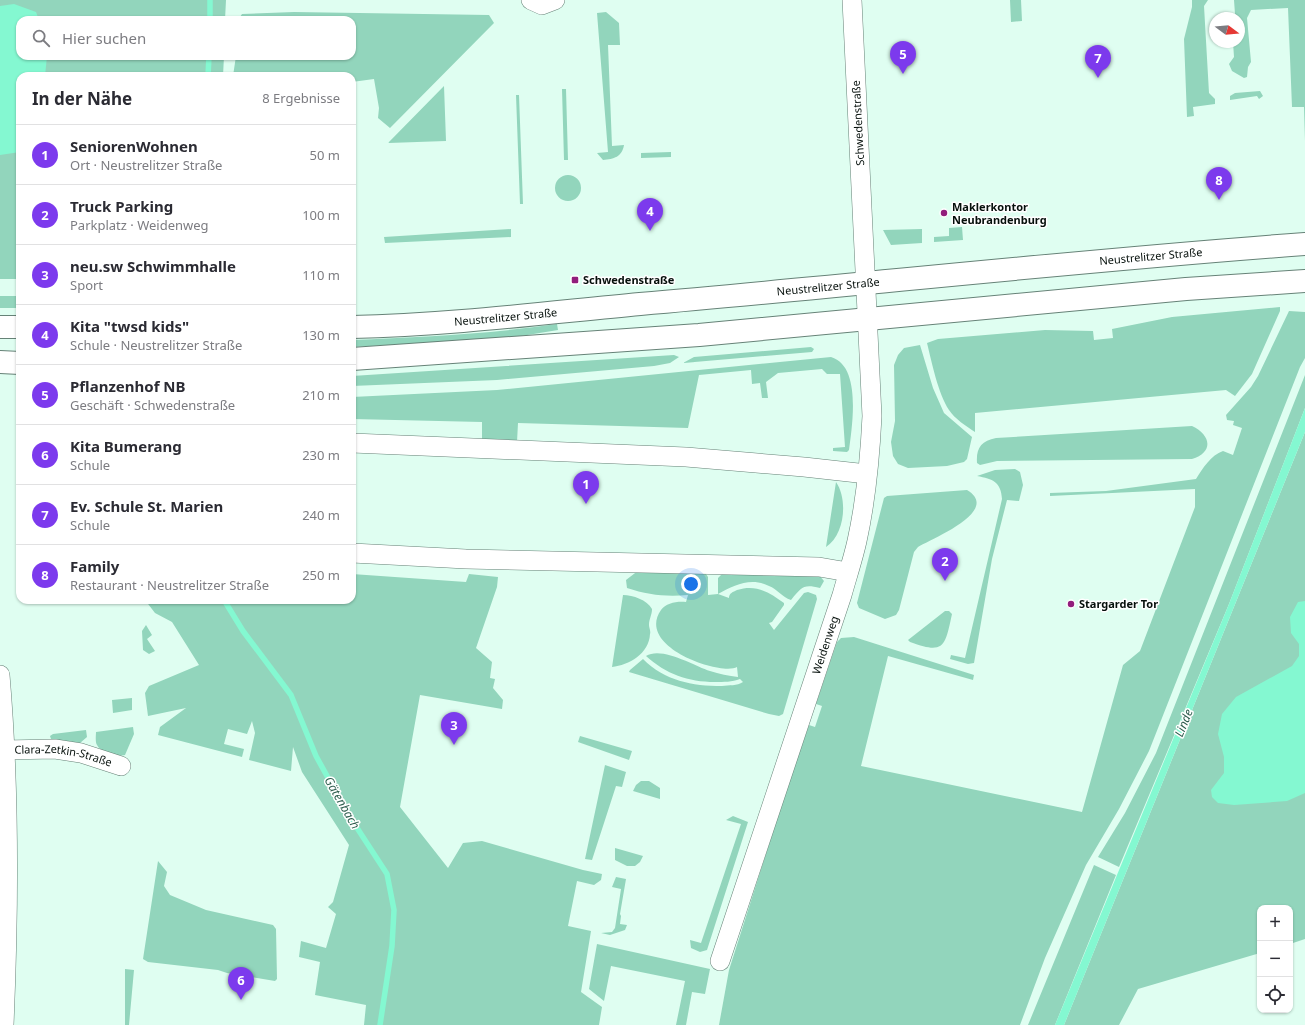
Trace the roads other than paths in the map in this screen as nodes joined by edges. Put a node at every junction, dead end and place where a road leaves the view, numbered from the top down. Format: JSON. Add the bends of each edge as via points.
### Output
{"nodes":[{"id":1,"x":531,"y":0,"type":"edge"},
{"id":2,"x":555,"y":0,"type":"edge"},
{"id":3,"x":852,"y":0,"type":"edge"},
{"id":4,"x":1305,"y":244,"type":"edge"},
{"id":5,"x":1305,"y":281,"type":"edge"},
{"id":6,"x":865,"y":283,"type":"junction"},
{"id":7,"x":867,"y":318,"type":"junction"},
{"id":8,"x":356,"y":326,"type":"edge"},
{"id":9,"x":0,"y":327,"type":"edge"},
{"id":10,"x":16,"y":327,"type":"edge"},
{"id":11,"x":356,"y":359,"type":"edge"},
{"id":12,"x":0,"y":362,"type":"edge"},
{"id":13,"x":16,"y":362,"type":"edge"},
{"id":14,"x":356,"y":443,"type":"edge"},
{"id":15,"x":867,"y":474,"type":"junction"},
{"id":16,"x":356,"y":553,"type":"edge"},
{"id":17,"x":848,"y":572,"type":"junction"},
{"id":18,"x":0,"y":675,"type":"edge"},
{"id":19,"x":1,"y":704,"type":"edge"},
{"id":20,"x":4,"y":750,"type":"junction"},
{"id":21,"x":121,"y":766,"type":"dead end"},
{"id":22,"x":720,"y":961,"type":"dead end"},
{"id":23,"x":3,"y":991,"type":"edge"},
{"id":24,"x":4,"y":1025,"type":"edge"}],
"edges":[{"from":1,"to":2,"type":"street","via":[[542,5]]},
{"from":3,"to":6,"type":"street","name":"Schwedenstraße"},
{"from":4,"to":6,"type":"main road","name":"Neustrelitzer Straße","via":[[1109,259]]},
{"from":5,"to":7,"type":"main road","via":[[1186,289]]},
{"from":6,"to":7,"type":"street","name":"Schwedenstraße"},
{"from":6,"to":8,"type":"main road","name":"Neustrelitzer Straße","via":[[428,323]]},
{"from":7,"to":11,"type":"main road","via":[[699,335]]},
{"from":7,"to":15,"type":"street","name":"Weidenweg","via":[[872,416]]},
{"from":9,"to":10,"type":"main road"},
{"from":12,"to":13,"type":"main road"},
{"from":14,"to":15,"type":"street","via":[[686,457]]},
{"from":15,"to":17,"type":"street","name":"Weidenweg","via":[[857,543]]},
{"from":16,"to":17,"type":"street","via":[[466,559],[819,567]]},
{"from":17,"to":22,"type":"street","name":"Weidenweg"},
{"from":18,"to":19,"type":"street","name":"Clara-Zetkin-Straße"},
{"from":19,"to":20,"type":"street","name":"Clara-Zetkin-Straße"},
{"from":20,"to":21,"type":"street","name":"Clara-Zetkin-Straße","via":[[55,749],[90,754]]},
{"from":20,"to":23,"type":"street","name":"Clara-Zetkin-Straße","via":[[7,876]]},
{"from":23,"to":24,"type":"street","name":"Clara-Zetkin-Straße"}]}
